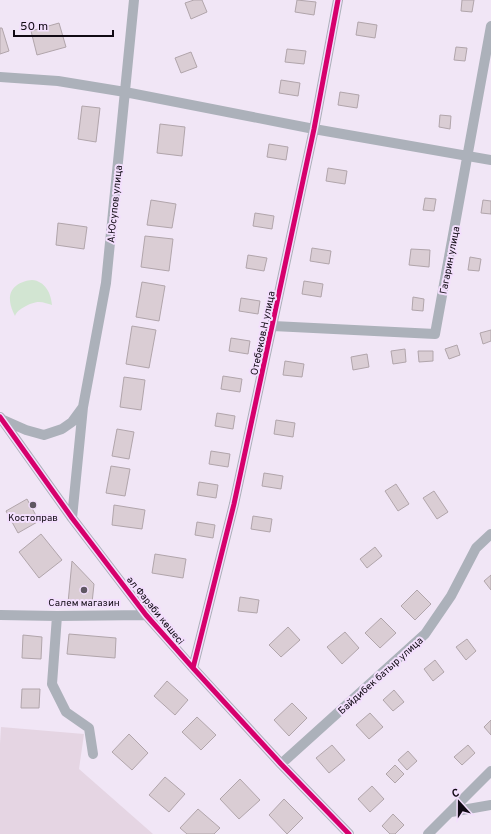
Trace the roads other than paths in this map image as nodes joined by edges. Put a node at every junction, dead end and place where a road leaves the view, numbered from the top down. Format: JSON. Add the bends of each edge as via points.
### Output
{"nodes":[{"id":1,"x":134,"y":0,"type":"edge"},
{"id":2,"x":338,"y":0,"type":"edge"},
{"id":3,"x":491,"y":26,"type":"edge"},
{"id":4,"x":0,"y":78,"type":"edge"},
{"id":5,"x":125,"y":92,"type":"junction"},
{"id":6,"x":314,"y":129,"type":"junction"},
{"id":7,"x":468,"y":155,"type":"junction"},
{"id":8,"x":491,"y":160,"type":"edge"},
{"id":9,"x":272,"y":326,"type":"junction"},
{"id":10,"x":84,"y":407,"type":"junction"},
{"id":11,"x":0,"y":418,"type":"edge"},
{"id":12,"x":72,"y":518,"type":"junction"},
{"id":13,"x":491,"y":534,"type":"edge"},
{"id":14,"x":0,"y":615,"type":"edge"},
{"id":15,"x":146,"y":615,"type":"junction"},
{"id":16,"x":57,"y":616,"type":"junction"},
{"id":17,"x":193,"y":668,"type":"junction"},
{"id":18,"x":93,"y":754,"type":"dead end"},
{"id":19,"x":281,"y":764,"type":"junction"},
{"id":20,"x":491,"y":771,"type":"edge"},
{"id":21,"x":491,"y":805,"type":"edge"},
{"id":22,"x":451,"y":812,"type":"junction"},
{"id":23,"x":348,"y":834,"type":"edge"},
{"id":24,"x":428,"y":834,"type":"edge"}],
"edges":[{"from":1,"to":5,"type":"street","name":"А.Юсупов улица"},
{"from":2,"to":6,"type":"street","name":"Отебеков.Н улица"},
{"from":3,"to":7,"type":"street","name":"Гагарин улица"},
{"from":4,"to":5,"type":"street","via":[[58,81]]},
{"from":5,"to":6,"type":"street"},
{"from":5,"to":10,"type":"street","name":"А.Юсупов улица","via":[[106,283]]},
{"from":6,"to":7,"type":"street"},
{"from":6,"to":9,"type":"street","name":"Отебеков.Н улица"},
{"from":7,"to":8,"type":"street"},
{"from":7,"to":9,"type":"street","name":"Гагарин улица","via":[[435,334]]},
{"from":9,"to":17,"type":"street","name":"Отебеков.Н улица","via":[[234,504]]},
{"from":10,"to":11,"type":"street","name":"А.Юсупов улица","via":[[72,422],[62,429],[44,435]]},
{"from":10,"to":12,"type":"street","name":"А.Юсупов улица"},
{"from":11,"to":12,"type":"street","name":"әл Фараби көшесі"},
{"from":12,"to":15,"type":"street","name":"әл Фараби көшесі"},
{"from":13,"to":19,"type":"street","name":"Байдибек батыр улица","via":[[476,548],[450,596],[425,634]]},
{"from":14,"to":16,"type":"street"},
{"from":15,"to":16,"type":"street"},
{"from":15,"to":17,"type":"street","name":"әл Фараби көшесі"},
{"from":16,"to":18,"type":"street","via":[[52,684],[66,712],[89,728]]},
{"from":17,"to":19,"type":"street","name":"әл Фараби көшесі"},
{"from":19,"to":23,"type":"street","name":"әл Фараби көшесі"},
{"from":20,"to":22,"type":"street"},
{"from":21,"to":22,"type":"street"},
{"from":22,"to":24,"type":"street"}]}
